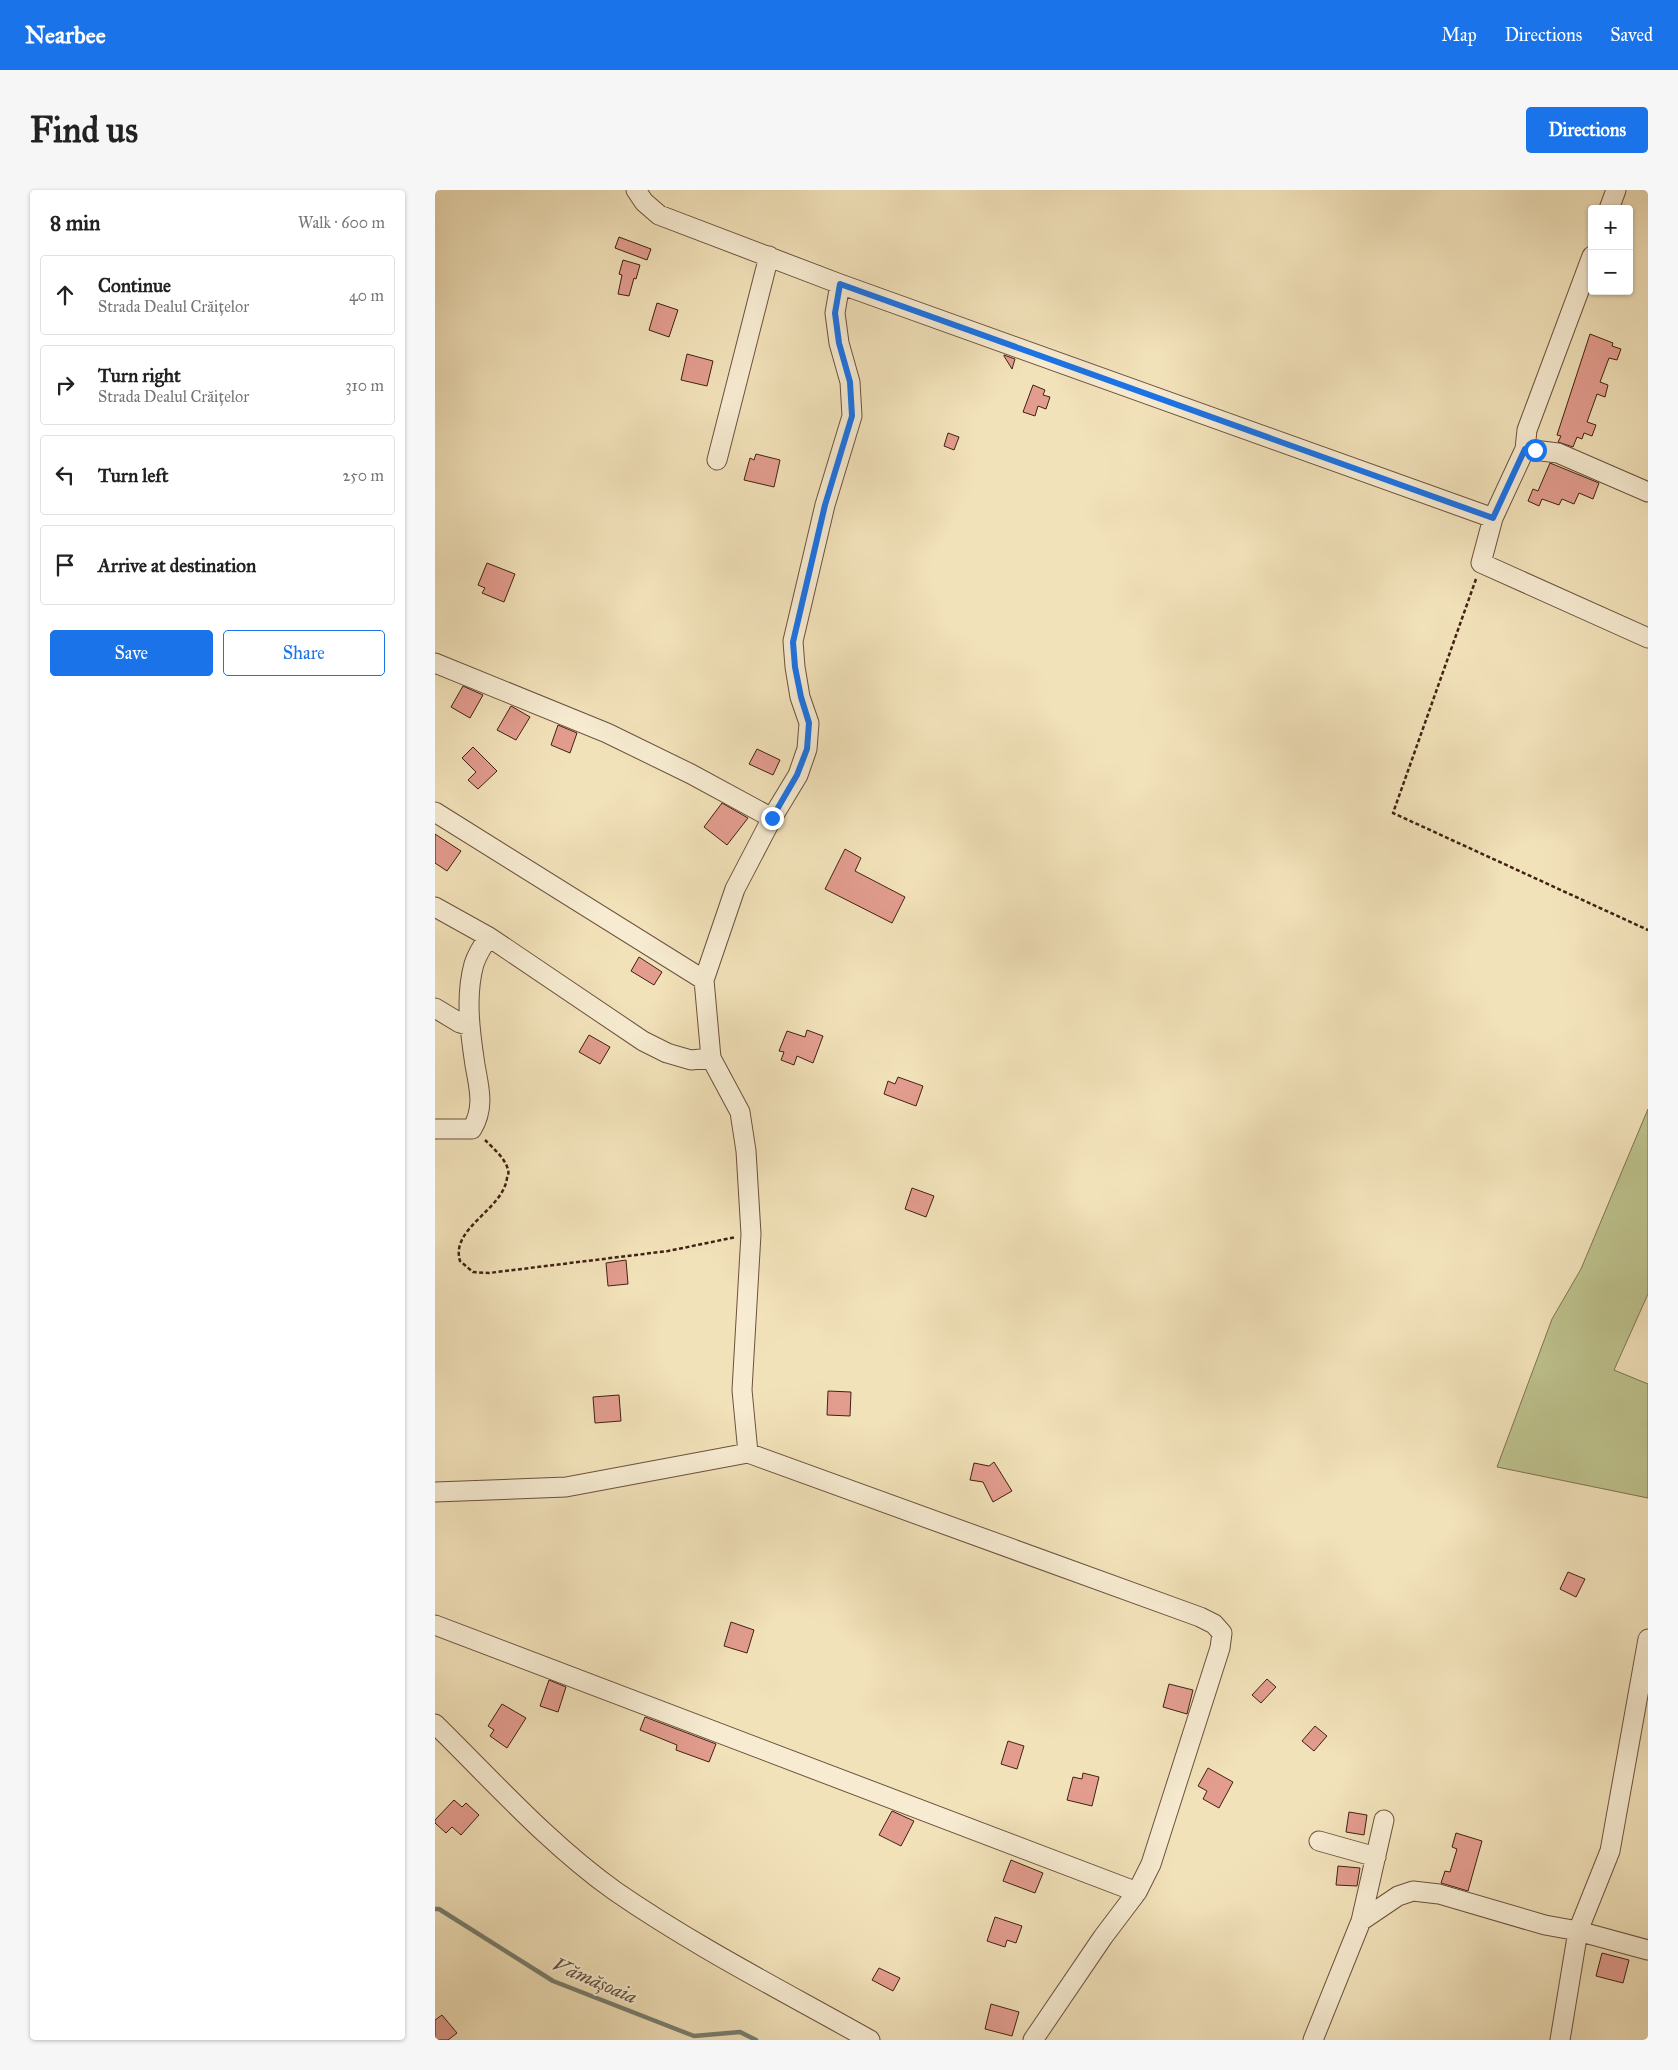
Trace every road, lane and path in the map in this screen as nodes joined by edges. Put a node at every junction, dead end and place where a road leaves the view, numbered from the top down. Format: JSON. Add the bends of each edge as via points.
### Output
{"nodes":[{"id":1,"x":635,"y":190,"type":"edge"},
{"id":2,"x":1617,"y":190,"type":"edge"},
{"id":3,"x":1611,"y":205,"type":"edge"},
{"id":4,"x":769,"y":256,"type":"junction"},
{"id":5,"x":1588,"y":267,"type":"edge"},
{"id":6,"x":840,"y":284,"type":"junction"},
{"id":7,"x":1525,"y":449,"type":"junction"},
{"id":8,"x":717,"y":460,"type":"dead end"},
{"id":9,"x":1648,"y":492,"type":"edge"},
{"id":10,"x":1493,"y":518,"type":"junction"},
{"id":11,"x":1481,"y":563,"type":"junction"},
{"id":12,"x":1648,"y":638,"type":"edge"},
{"id":13,"x":435,"y":663,"type":"edge"},
{"id":14,"x":435,"y":812,"type":"edge"},
{"id":15,"x":772,"y":818,"type":"junction"},
{"id":16,"x":435,"y":907,"type":"edge"},
{"id":17,"x":1648,"y":930,"type":"edge"},
{"id":18,"x":489,"y":937,"type":"junction"},
{"id":19,"x":704,"y":980,"type":"junction"},
{"id":20,"x":435,"y":1008,"type":"edge"},
{"id":21,"x":470,"y":1026,"type":"junction"},
{"id":22,"x":711,"y":1058,"type":"junction"},
{"id":23,"x":435,"y":1129,"type":"edge"},
{"id":24,"x":473,"y":1129,"type":"junction"},
{"id":25,"x":751,"y":1234,"type":"junction"},
{"id":26,"x":748,"y":1453,"type":"junction"},
{"id":27,"x":435,"y":1492,"type":"edge"},
{"id":28,"x":435,"y":1625,"type":"edge"},
{"id":29,"x":1648,"y":1639,"type":"edge"},
{"id":30,"x":435,"y":1724,"type":"edge"},
{"id":31,"x":1384,"y":1820,"type":"dead end"},
{"id":32,"x":1319,"y":1841,"type":"dead end"},
{"id":33,"x":1376,"y":1857,"type":"junction"},
{"id":34,"x":1137,"y":1892,"type":"junction"},
{"id":35,"x":1361,"y":1921,"type":"junction"},
{"id":36,"x":1578,"y":1931,"type":"junction"},
{"id":37,"x":1648,"y":1950,"type":"edge"},
{"id":38,"x":870,"y":2040,"type":"edge"},
{"id":39,"x":1033,"y":2040,"type":"edge"},
{"id":40,"x":1313,"y":2040,"type":"edge"},
{"id":41,"x":1560,"y":2040,"type":"edge"}],
"edges":[{"from":1,"to":4,"type":"street","via":[[659,215]]},
{"from":2,"to":3,"type":"street"},
{"from":4,"to":6,"type":"street"},
{"from":4,"to":8,"type":"street"},
{"from":5,"to":7,"type":"street","via":[[1527,430]]},
{"from":6,"to":10,"type":"street"},
{"from":6,"to":15,"type":"street","via":[[835,313],[850,382],[852,416],[825,505],[793,642],[795,667],[809,723],[807,749],[797,775]]},
{"from":7,"to":9,"type":"street","via":[[1558,454]]},
{"from":7,"to":10,"type":"street"},
{"from":10,"to":11,"type":"street"},
{"from":11,"to":12,"type":"street"},
{"from":11,"to":17,"type":"path","via":[[1393,813]]},
{"from":13,"to":15,"type":"street","via":[[607,733]]},
{"from":14,"to":19,"type":"street"},
{"from":15,"to":19,"type":"street","via":[[735,890]]},
{"from":16,"to":18,"type":"street"},
{"from":18,"to":21,"type":"street","via":[[474,963]]},
{"from":18,"to":22,"type":"street","via":[[643,1041],[691,1060]]},
{"from":19,"to":22,"type":"street"},
{"from":20,"to":21,"type":"street"},
{"from":21,"to":24,"type":"street","via":[[481,1098],[479,1118]]},
{"from":22,"to":25,"type":"street","via":[[737,1106],[744,1131]]},
{"from":23,"to":24,"type":"street"},
{"from":24,"to":25,"type":"path","via":[[492,1146],[508,1170],[506,1184],[497,1201],[469,1228],[459,1247],[460,1261],[473,1272],[489,1273],[668,1251]]},
{"from":25,"to":26,"type":"street","via":[[742,1390]]},
{"from":26,"to":27,"type":"street","via":[[566,1487]]},
{"from":26,"to":34,"type":"street","via":[[1214,1624],[1222,1634],[1220,1648],[1151,1864]]},
{"from":28,"to":34,"type":"street"},
{"from":29,"to":36,"type":"street","via":[[1610,1851]]},
{"from":30,"to":38,"type":"street","via":[[529,1818],[581,1865],[615,1890],[679,1933]]},
{"from":31,"to":33,"type":"street"},
{"from":32,"to":33,"type":"street"},
{"from":33,"to":35,"type":"street"},
{"from":34,"to":39,"type":"street"},
{"from":35,"to":36,"type":"street","via":[[1398,1896],[1413,1891],[1439,1894],[1545,1925]]},
{"from":35,"to":40,"type":"street"},
{"from":36,"to":37,"type":"street"},
{"from":36,"to":41,"type":"street"}]}
